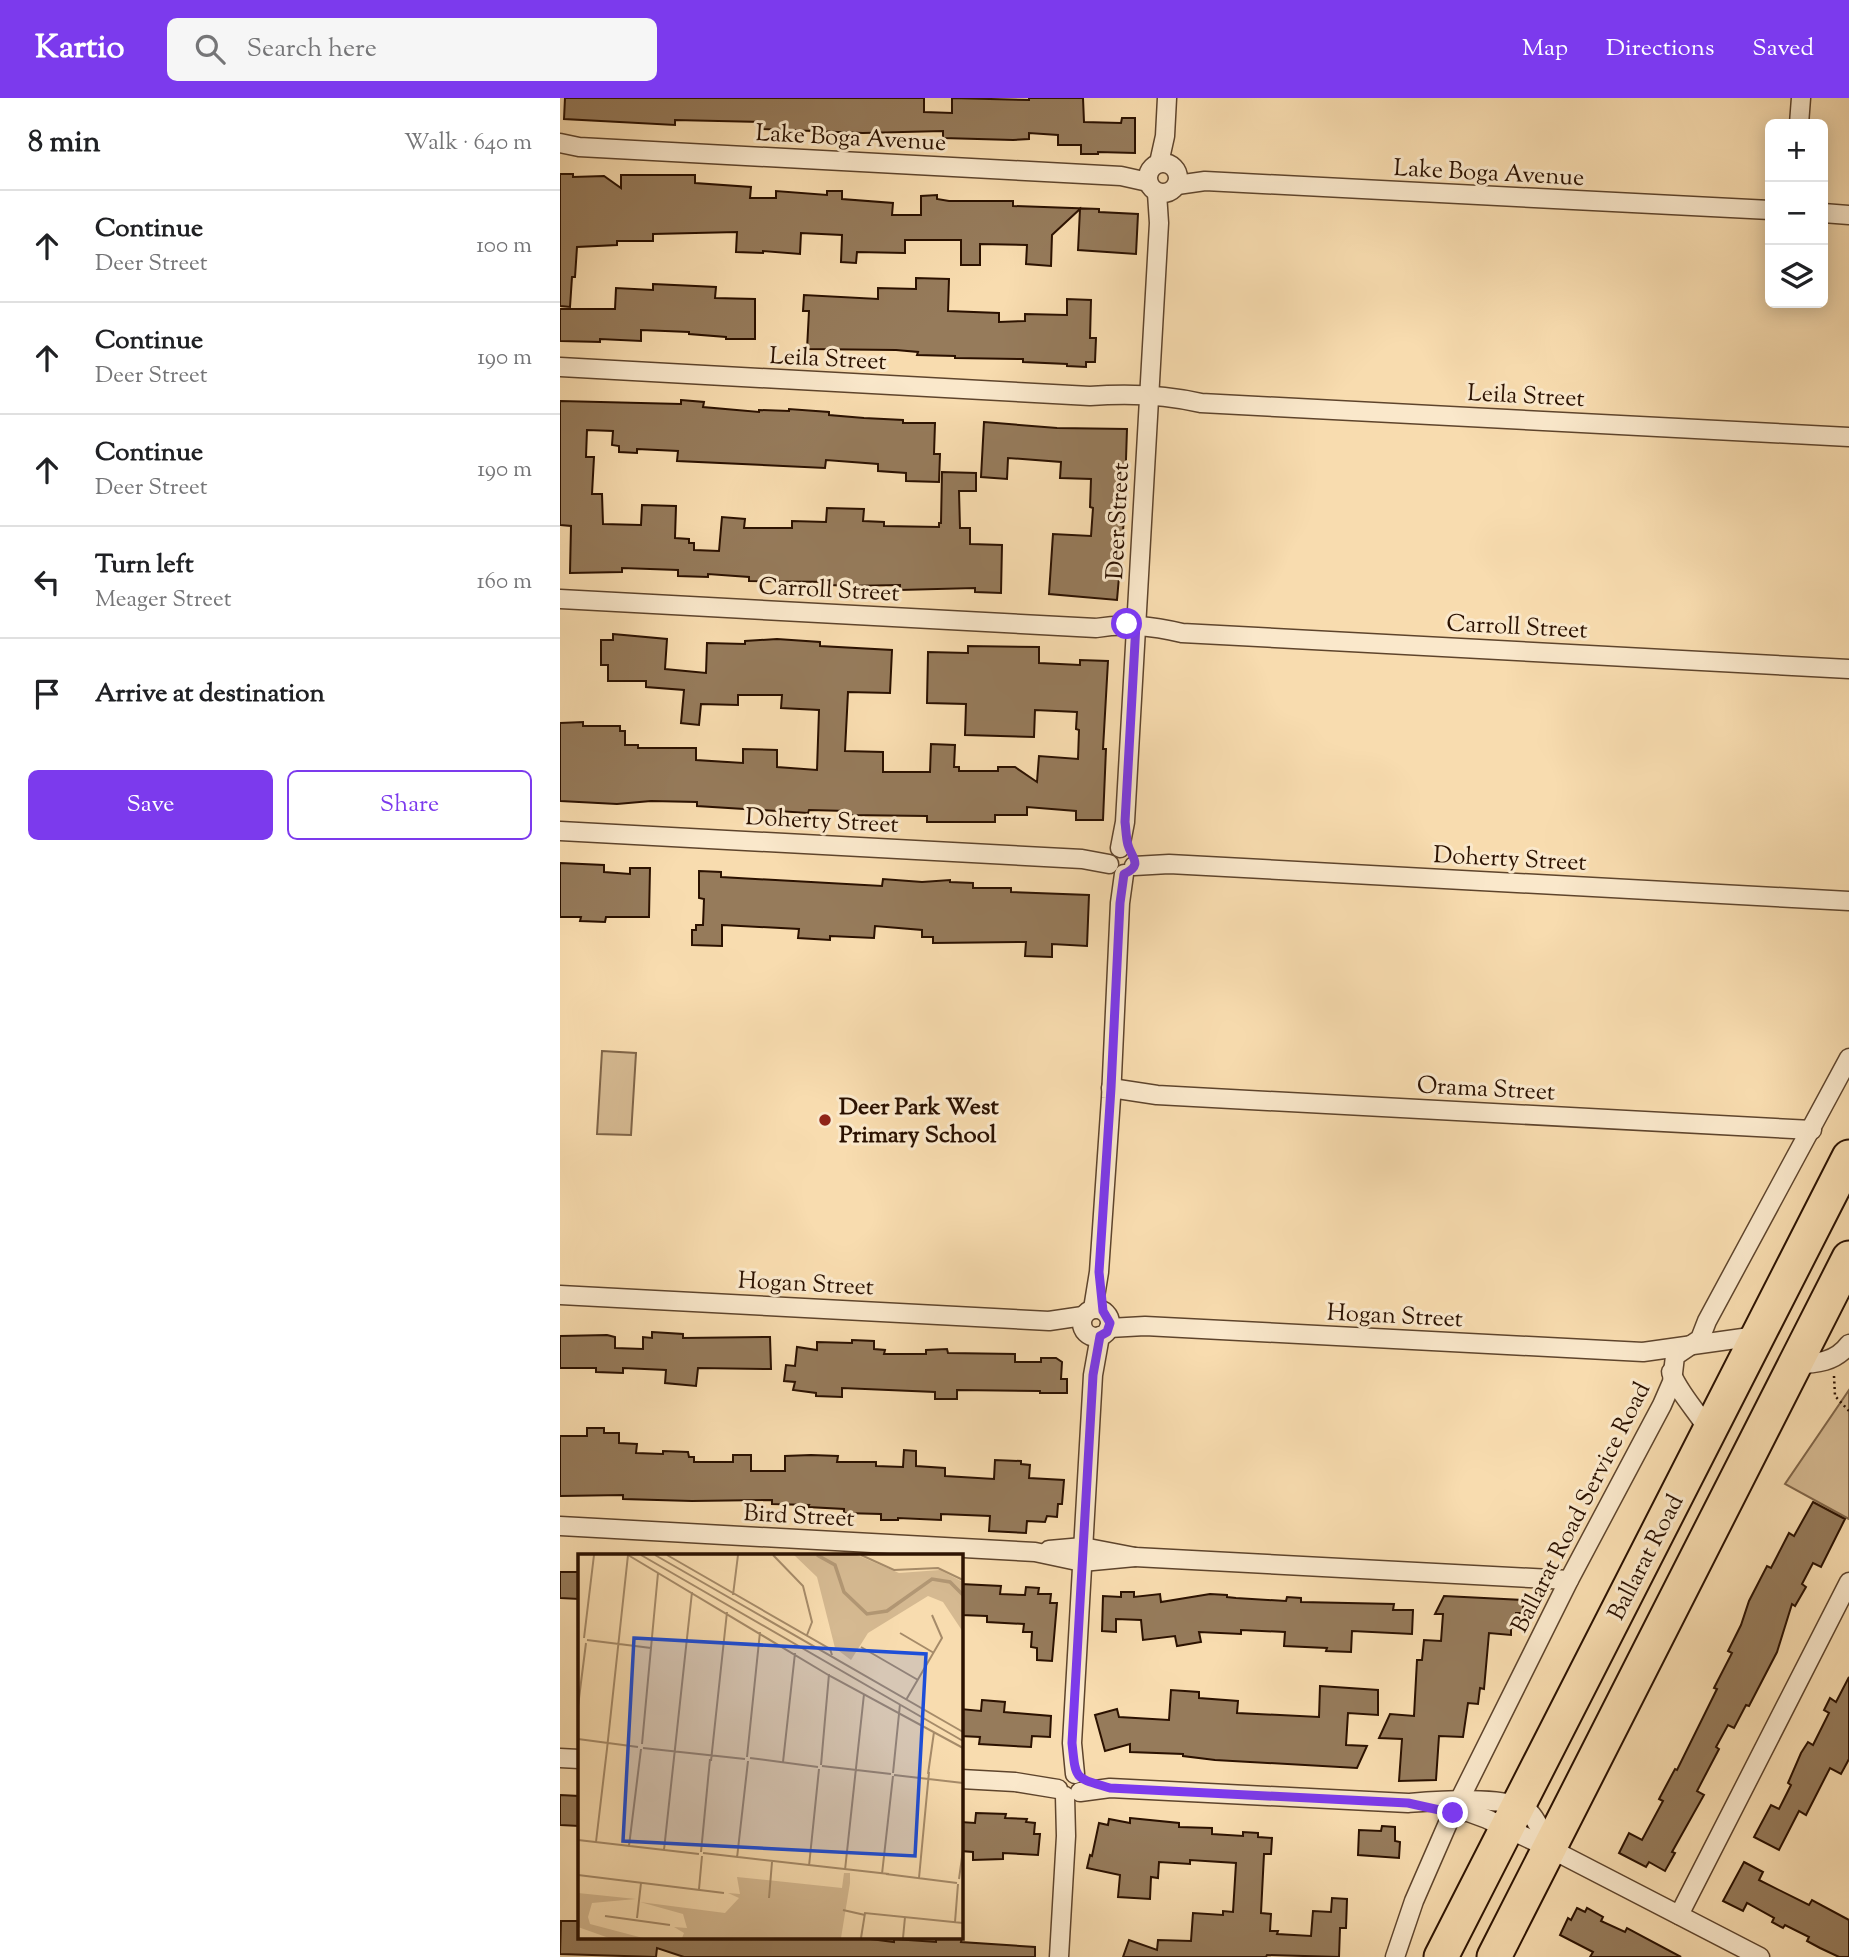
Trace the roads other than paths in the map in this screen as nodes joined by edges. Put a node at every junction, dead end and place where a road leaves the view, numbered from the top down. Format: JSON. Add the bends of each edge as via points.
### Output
{"nodes":[{"id":1,"x":1167,"y":98,"type":"edge"},
{"id":2,"x":1801,"y":98,"type":"edge"},
{"id":3,"x":1800,"y":119,"type":"edge"},
{"id":4,"x":560,"y":146,"type":"edge"},
{"id":5,"x":1163,"y":178,"type":"junction"},
{"id":6,"x":1765,"y":211,"type":"edge"},
{"id":7,"x":1828,"y":213,"type":"edge"},
{"id":8,"x":1849,"y":215,"type":"edge"},
{"id":9,"x":561,"y":367,"type":"edge"},
{"id":10,"x":1149,"y":400,"type":"junction"},
{"id":11,"x":1849,"y":437,"type":"edge"},
{"id":12,"x":560,"y":599,"type":"edge"},
{"id":13,"x":1135,"y":630,"type":"junction"},
{"id":14,"x":1849,"y":669,"type":"edge"},
{"id":15,"x":560,"y":831,"type":"edge"},
{"id":16,"x":1122,"y":861,"type":"junction"},
{"id":17,"x":1849,"y":901,"type":"edge"},
{"id":18,"x":1849,"y":1058,"type":"edge"},
{"id":19,"x":1111,"y":1093,"type":"junction"},
{"id":20,"x":1812,"y":1130,"type":"junction"},
{"id":21,"x":1849,"y":1157,"type":"edge"},
{"id":22,"x":1849,"y":1258,"type":"edge"},
{"id":23,"x":560,"y":1295,"type":"edge"},
{"id":24,"x":1096,"y":1323,"type":"junction"},
{"id":25,"x":1757,"y":1336,"type":"junction"},
{"id":26,"x":1849,"y":1344,"type":"edge"},
{"id":27,"x":1690,"y":1347,"type":"junction"},
{"id":28,"x":1643,"y":1352,"type":"junction"},
{"id":29,"x":1796,"y":1364,"type":"junction"},
{"id":30,"x":1673,"y":1377,"type":"junction"},
{"id":31,"x":1709,"y":1431,"type":"junction"},
{"id":32,"x":560,"y":1526,"type":"edge"},
{"id":33,"x":1082,"y":1554,"type":"junction"},
{"id":34,"x":1569,"y":1580,"type":"junction"},
{"id":35,"x":1849,"y":1582,"type":"edge"},
{"id":36,"x":560,"y":1758,"type":"edge"},
{"id":37,"x":578,"y":1759,"type":"edge"},
{"id":38,"x":962,"y":1779,"type":"edge"},
{"id":39,"x":1070,"y":1785,"type":"junction"},
{"id":40,"x":1457,"y":1806,"type":"junction"},
{"id":41,"x":1512,"y":1817,"type":"junction"},
{"id":42,"x":1549,"y":1848,"type":"junction"},
{"id":43,"x":1679,"y":1915,"type":"junction"},
{"id":44,"x":1454,"y":1953,"type":"edge"},
{"id":45,"x":1059,"y":1957,"type":"edge"},
{"id":46,"x":1395,"y":1957,"type":"edge"},
{"id":47,"x":1494,"y":1957,"type":"edge"},
{"id":48,"x":1760,"y":1957,"type":"edge"}],
"edges":[{"from":1,"to":5,"type":"street","name":"Deer Street"},
{"from":2,"to":3,"type":"street"},
{"from":4,"to":5,"type":"street","name":"Lake Boga Avenue"},
{"from":5,"to":6,"type":"street","name":"Lake Boga Avenue"},
{"from":5,"to":10,"type":"street","name":"Deer Street"},
{"from":7,"to":8,"type":"street"},
{"from":9,"to":10,"type":"street","name":"Leila Street"},
{"from":10,"to":11,"type":"street","name":"Leila Street","via":[[1166,406],[1201,402]]},
{"from":10,"to":13,"type":"street","name":"Deer Street"},
{"from":12,"to":13,"type":"street","name":"Carroll Street","via":[[1096,628],[1119,635]]},
{"from":13,"to":14,"type":"street","name":"Carroll Street"},
{"from":13,"to":16,"type":"street","name":"Deer Street"},
{"from":15,"to":16,"type":"street","name":"Doherty Street"},
{"from":16,"to":17,"type":"street","name":"Doherty Street"},
{"from":16,"to":19,"type":"street","name":"Deer Street"},
{"from":18,"to":20,"type":"street","name":"Ballarat Road Service Road"},
{"from":19,"to":20,"type":"street","name":"Orama Street"},
{"from":19,"to":24,"type":"street","name":"Deer Street"},
{"from":20,"to":27,"type":"street","name":"Ballarat Road Service Road","via":[[1700,1339]]},
{"from":21,"to":25,"type":"highway","name":"Ballarat Road"},
{"from":22,"to":29,"type":"highway","name":"Ballarat Road"},
{"from":23,"to":24,"type":"street","name":"Hogan Street"},
{"from":24,"to":28,"type":"street","name":"Hogan Street"},
{"from":24,"to":33,"type":"street","name":"Deer Street"},
{"from":25,"to":27,"type":"street","name":"Hogan Street"},
{"from":25,"to":31,"type":"highway","name":"Ballarat Road"},
{"from":26,"to":29,"type":"street","via":[[1833,1358]]},
{"from":27,"to":28,"type":"street","name":"Hogan Street"},
{"from":27,"to":30,"type":"street","name":"Ballarat Road Service Road","via":[[1675,1356]]},
{"from":28,"to":30,"type":"street","via":[[1664,1362]]},
{"from":29,"to":42,"type":"highway","name":"Ballarat Road"},
{"from":30,"to":31,"type":"street"},
{"from":30,"to":34,"type":"street","name":"Ballarat Road Service Road"},
{"from":31,"to":41,"type":"highway","name":"Ballarat Road"},
{"from":32,"to":33,"type":"street","name":"Bird Street"},
{"from":33,"to":34,"type":"street","name":"Bird Street"},
{"from":33,"to":39,"type":"street","name":"Deer Street"},
{"from":34,"to":40,"type":"street","name":"Ballarat Road Service Road"},
{"from":35,"to":43,"type":"street"},
{"from":36,"to":37,"type":"street"},
{"from":38,"to":39,"type":"street"},
{"from":39,"to":40,"type":"street"},
{"from":39,"to":45,"type":"street","name":"Deer Street"},
{"from":40,"to":41,"type":"street"},
{"from":40,"to":41,"type":"street","via":[[1474,1814]]},
{"from":40,"to":46,"type":"street","name":"Ballarat Road Service Road","via":[[1414,1901]]},
{"from":41,"to":42,"type":"street"},
{"from":41,"to":42,"type":"street","via":[[1531,1814]]},
{"from":41,"to":44,"type":"highway","name":"Ballarat Road"},
{"from":42,"to":43,"type":"street"},
{"from":42,"to":47,"type":"highway","name":"Ballarat Road"},
{"from":43,"to":48,"type":"street"}]}
